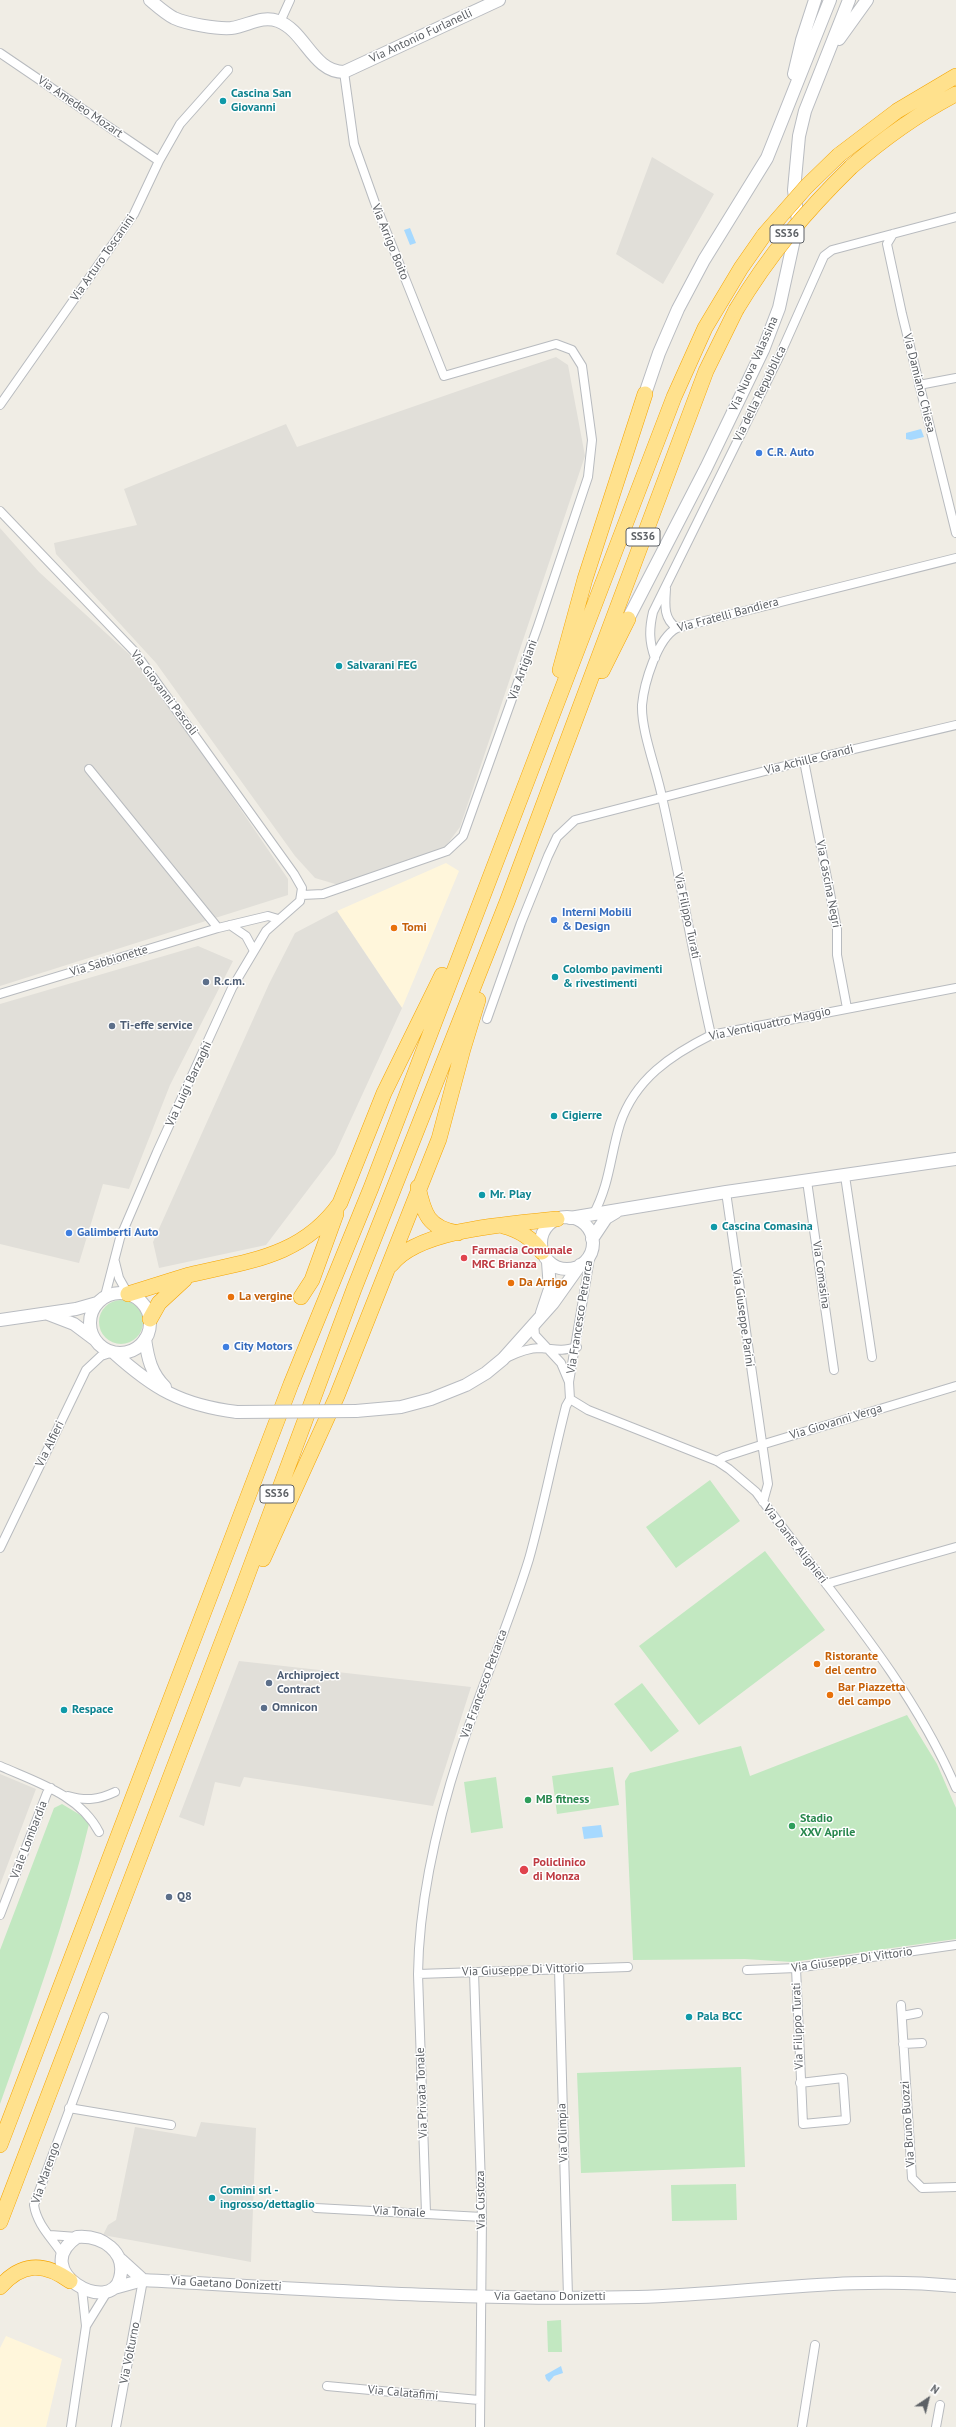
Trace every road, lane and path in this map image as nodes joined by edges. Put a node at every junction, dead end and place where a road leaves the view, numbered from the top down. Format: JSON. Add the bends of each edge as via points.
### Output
{"nodes":[{"id":1,"x":150,"y":0,"type":"edge"},
{"id":2,"x":290,"y":0,"type":"edge"},
{"id":3,"x":499,"y":0,"type":"edge"},
{"id":4,"x":815,"y":0,"type":"edge"},
{"id":5,"x":830,"y":0,"type":"edge"},
{"id":6,"x":849,"y":0,"type":"edge"},
{"id":7,"x":867,"y":0,"type":"edge"},
{"id":8,"x":280,"y":22,"type":"junction"},
{"id":9,"x":0,"y":53,"type":"edge"},
{"id":10,"x":827,"y":57,"type":"junction"},
{"id":11,"x":228,"y":70,"type":"dead end"},
{"id":12,"x":344,"y":72,"type":"junction"},
{"id":13,"x":956,"y":76,"type":"edge"},
{"id":14,"x":956,"y":94,"type":"edge"},
{"id":15,"x":787,"y":107,"type":"junction"},
{"id":16,"x":159,"y":161,"type":"junction"},
{"id":17,"x":956,"y":216,"type":"edge"},
{"id":18,"x":893,"y":234,"type":"junction"},
{"id":19,"x":556,"y":344,"type":"joint"},
{"id":20,"x":956,"y":378,"type":"edge"},
{"id":21,"x":919,"y":385,"type":"junction"},
{"id":22,"x":645,"y":394,"type":"joint"},
{"id":23,"x":0,"y":405,"type":"edge"},
{"id":24,"x":0,"y":511,"type":"edge"},
{"id":25,"x":956,"y":534,"type":"edge"},
{"id":26,"x":956,"y":558,"type":"edge"},
{"id":27,"x":666,"y":584,"type":"junction"},
{"id":28,"x":628,"y":619,"type":"joint"},
{"id":29,"x":677,"y":628,"type":"junction"},
{"id":30,"x":655,"y":658,"type":"junction"},
{"id":31,"x":956,"y":725,"type":"edge"},
{"id":32,"x":542,"y":740,"type":"junction"},
{"id":33,"x":804,"y":761,"type":"junction"},
{"id":34,"x":557,"y":766,"type":"junction"},
{"id":35,"x":89,"y":770,"type":"dead end"},
{"id":36,"x":662,"y":797,"type":"junction"},
{"id":37,"x":302,"y":895,"type":"junction"},
{"id":38,"x":507,"y":902,"type":"junction"},
{"id":39,"x":278,"y":918,"type":"junction"},
{"id":40,"x":230,"y":925,"type":"junction"},
{"id":41,"x":218,"y":928,"type":"junction"},
{"id":42,"x":468,"y":930,"type":"junction"},
{"id":43,"x":253,"y":949,"type":"junction"},
{"id":44,"x":956,"y":988,"type":"edge"},
{"id":45,"x":0,"y":994,"type":"edge"},
{"id":46,"x":847,"y":1008,"type":"junction"},
{"id":47,"x":488,"y":1019,"type":"dead end"},
{"id":48,"x":711,"y":1035,"type":"junction"},
{"id":49,"x":956,"y":1159,"type":"edge"},
{"id":50,"x":844,"y":1176,"type":"junction"},
{"id":51,"x":807,"y":1181,"type":"junction"},
{"id":52,"x":418,"y":1187,"type":"junction"},
{"id":53,"x":726,"y":1192,"type":"junction"},
{"id":54,"x":340,"y":1204,"type":"junction"},
{"id":55,"x":622,"y":1209,"type":"junction"},
{"id":56,"x":593,"y":1215,"type":"junction"},
{"id":57,"x":564,"y":1218,"type":"junction"},
{"id":58,"x":500,"y":1226,"type":"junction"},
{"id":59,"x":459,"y":1233,"type":"junction"},
{"id":60,"x":592,"y":1239,"type":"junction"},
{"id":61,"x":591,"y":1252,"type":"junction"},
{"id":62,"x":115,"y":1257,"type":"junction"},
{"id":63,"x":545,"y":1257,"type":"junction"},
{"id":64,"x":580,"y":1265,"type":"junction"},
{"id":65,"x":385,"y":1274,"type":"junction"},
{"id":66,"x":189,"y":1276,"type":"junction"},
{"id":67,"x":128,"y":1294,"type":"junction"},
{"id":68,"x":302,"y":1296,"type":"dead end"},
{"id":69,"x":101,"y":1300,"type":"junction"},
{"id":70,"x":47,"y":1314,"type":"junction"},
{"id":71,"x":150,"y":1319,"type":"junction"},
{"id":72,"x":538,"y":1319,"type":"junction"},
{"id":73,"x":0,"y":1320,"type":"edge"},
{"id":74,"x":94,"y":1339,"type":"junction"},
{"id":75,"x":145,"y":1339,"type":"junction"},
{"id":76,"x":577,"y":1347,"type":"junction"},
{"id":77,"x":548,"y":1350,"type":"junction"},
{"id":78,"x":113,"y":1352,"type":"junction"},
{"id":79,"x":872,"y":1357,"type":"dead end"},
{"id":80,"x":503,"y":1359,"type":"junction"},
{"id":81,"x":834,"y":1370,"type":"dead end"},
{"id":82,"x":570,"y":1382,"type":"junction"},
{"id":83,"x":956,"y":1386,"type":"edge"},
{"id":84,"x":570,"y":1399,"type":"junction"},
{"id":85,"x":182,"y":1400,"type":"junction"},
{"id":86,"x":761,"y":1445,"type":"junction"},
{"id":87,"x":717,"y":1461,"type":"junction"},
{"id":88,"x":763,"y":1502,"type":"junction"},
{"id":89,"x":956,"y":1547,"type":"edge"},
{"id":90,"x":0,"y":1548,"type":"edge"},
{"id":91,"x":826,"y":1584,"type":"junction"},
{"id":92,"x":240,"y":1595,"type":"junction"},
{"id":93,"x":0,"y":1766,"type":"edge"},
{"id":94,"x":51,"y":1788,"type":"junction"},
{"id":95,"x":956,"y":1788,"type":"edge"},
{"id":96,"x":115,"y":1792,"type":"dead end"},
{"id":97,"x":62,"y":1794,"type":"junction"},
{"id":98,"x":99,"y":1832,"type":"dead end"},
{"id":99,"x":0,"y":1915,"type":"edge"},
{"id":100,"x":956,"y":1945,"type":"edge"},
{"id":101,"x":628,"y":1967,"type":"dead end"},
{"id":102,"x":796,"y":1968,"type":"junction"},
{"id":103,"x":559,"y":1969,"type":"junction"},
{"id":104,"x":747,"y":1970,"type":"dead end"},
{"id":105,"x":474,"y":1972,"type":"junction"},
{"id":106,"x":418,"y":1974,"type":"junction"},
{"id":107,"x":901,"y":2005,"type":"dead end"},
{"id":108,"x":918,"y":2013,"type":"dead end"},
{"id":109,"x":902,"y":2016,"type":"junction"},
{"id":110,"x":104,"y":2017,"type":"dead end"},
{"id":111,"x":922,"y":2043,"type":"dead end"},
{"id":112,"x":903,"y":2044,"type":"junction"},
{"id":113,"x":800,"y":2083,"type":"junction"},
{"id":114,"x":69,"y":2108,"type":"junction"},
{"id":115,"x":171,"y":2125,"type":"dead end"},
{"id":116,"x":0,"y":2146,"type":"edge"},
{"id":117,"x":956,"y":2187,"type":"edge"},
{"id":118,"x":316,"y":2208,"type":"dead end"},
{"id":119,"x":426,"y":2213,"type":"junction"},
{"id":120,"x":482,"y":2217,"type":"junction"},
{"id":121,"x":0,"y":2222,"type":"edge"},
{"id":122,"x":50,"y":2235,"type":"junction"},
{"id":123,"x":78,"y":2237,"type":"junction"},
{"id":124,"x":63,"y":2255,"type":"junction"},
{"id":125,"x":121,"y":2260,"type":"junction"},
{"id":126,"x":144,"y":2280,"type":"junction"},
{"id":127,"x":76,"y":2285,"type":"junction"},
{"id":128,"x":956,"y":2286,"type":"edge"},
{"id":129,"x":0,"y":2287,"type":"edge"},
{"id":130,"x":110,"y":2290,"type":"junction"},
{"id":131,"x":568,"y":2297,"type":"junction"},
{"id":132,"x":483,"y":2298,"type":"junction"},
{"id":133,"x":86,"y":2326,"type":"junction"},
{"id":134,"x":815,"y":2345,"type":"dead end"},
{"id":135,"x":327,"y":2386,"type":"dead end"},
{"id":136,"x":479,"y":2400,"type":"junction"},
{"id":137,"x":940,"y":2405,"type":"dead end"},
{"id":138,"x":71,"y":2427,"type":"edge"},
{"id":139,"x":116,"y":2427,"type":"edge"},
{"id":140,"x":480,"y":2427,"type":"edge"},
{"id":141,"x":802,"y":2427,"type":"edge"},
{"id":142,"x":936,"y":2427,"type":"edge"}],
"edges":[{"from":1,"to":8,"type":"main road","via":[[174,18],[213,27],[231,28],[269,18]]},
{"from":2,"to":8,"type":"street"},
{"from":3,"to":12,"type":"main road","name":"Via Antonio Furlanelli"},
{"from":4,"to":15,"type":"main road","via":[[802,40]]},
{"from":5,"to":15,"type":"main road","number":"SS36"},
{"from":6,"to":10,"type":"main road","name":"Via Nuova Valassina","number":"SS36"},
{"from":7,"to":10,"type":"main road"},
{"from":8,"to":12,"type":"main road","via":[[290,27],[322,64]]},
{"from":9,"to":16,"type":"street","name":"Via Amedeo Mozart"},
{"from":10,"to":28,"type":"main road","name":"Via Nuova Valassina","number":"SS36","via":[[799,136],[794,190],[798,221],[778,308],[762,350],[706,468]]},
{"from":11,"to":16,"type":"street","name":"Via Arturo Toscanini","via":[[180,124]]},
{"from":12,"to":19,"type":"street","name":"Via Arrigo Boito","via":[[354,144],[444,376]]},
{"from":13,"to":32,"type":"highway","number":"SS36","bridge":true,"via":[[897,111],[840,155],[797,197],[764,236],[719,303],[694,349]]},
{"from":14,"to":34,"type":"highway","number":"SS36","bridge":true,"via":[[913,119],[875,146],[822,195],[761,268],[736,310],[706,371]]},
{"from":15,"to":22,"type":"main road","number":"SS36","via":[[767,158],[704,260],[678,309]]},
{"from":16,"to":23,"type":"street","name":"Via Arturo Toscanini","via":[[134,214]]},
{"from":17,"to":18,"type":"street","name":"Via della Repubblica"},
{"from":18,"to":21,"type":"street","name":"Via Damiano Chiesa","via":[[887,244]]},
{"from":18,"to":27,"type":"street","name":"Via della Repubblica","via":[[832,250],[824,256],[779,357]]},
{"from":19,"to":37,"type":"street","name":"Via Artigiani","via":[[572,350],[582,366],[592,440],[588,477],[463,836],[447,851],[323,894]]},
{"from":20,"to":21,"type":"street"},
{"from":21,"to":25,"type":"street","name":"Via Damiano Chiesa"},
{"from":22,"to":32,"type":"highway","number":"SS36","via":[[585,579],[544,723]]},
{"from":24,"to":37,"type":"street","name":"Via Giovanni Pascoli","via":[[134,651],[294,874],[302,888]]},
{"from":26,"to":29,"type":"street","name":"Via Fratelli Bandiera"},
{"from":27,"to":29,"type":"street","via":[[665,611],[668,619]]},
{"from":27,"to":30,"type":"street","name":"Via della Repubblica","via":[[653,612],[650,627],[650,642]]},
{"from":28,"to":34,"type":"highway","number":"SS36"},
{"from":29,"to":30,"type":"street","name":"Via Fratelli Bandiera","via":[[667,634]]},
{"from":30,"to":36,"type":"street","name":"Via Fratelli Bandiera","via":[[644,696],[642,716]]},
{"from":31,"to":33,"type":"street","name":"Via Achille Grandi"},
{"from":32,"to":42,"type":"highway","number":"SS36"},
{"from":33,"to":36,"type":"street","name":"Via Achille Grandi"},
{"from":33,"to":46,"type":"street","name":"Via Cascina Negri","via":[[837,929],[837,955]]},
{"from":34,"to":38,"type":"highway","number":"SS36"},
{"from":35,"to":41,"type":"street"},
{"from":36,"to":47,"type":"street","name":"Via Achille Grandi","via":[[585,816],[565,827],[557,837],[521,923]]},
{"from":36,"to":48,"type":"street","name":"Via Filippo Turati"},
{"from":37,"to":39,"type":"street","via":[[296,905]]},
{"from":38,"to":52,"type":"highway","via":[[506,920],[463,1049],[445,1120]]},
{"from":38,"to":92,"type":"highway","number":"SS36","via":[[354,1289]]},
{"from":39,"to":40,"type":"street","name":"Via Sabbionette","via":[[268,916]]},
{"from":39,"to":43,"type":"street","name":"Via Luigi Barzaghi"},
{"from":40,"to":41,"type":"street","name":"Via Sabbionette"},
{"from":40,"to":43,"type":"street","via":[[246,936]]},
{"from":41,"to":45,"type":"street","name":"Via Sabbionette"},
{"from":42,"to":54,"type":"highway","via":[[455,950],[384,1093]]},
{"from":42,"to":116,"type":"highway","number":"SS36","via":[[371,1188],[291,1384]]},
{"from":43,"to":62,"type":"street","name":"Via Luigi Barzaghi","via":[[232,988],[157,1152],[120,1238]]},
{"from":44,"to":46,"type":"street","name":"Via Ventiquattro Maggio"},
{"from":46,"to":48,"type":"street","name":"Via Ventiquattro Maggio"},
{"from":48,"to":56,"type":"street","name":"Via Ventiquattro Maggio","via":[[679,1051],[652,1074],[630,1100],[620,1124],[606,1189]]},
{"from":49,"to":50,"type":"main road"},
{"from":50,"to":51,"type":"main road"},
{"from":50,"to":79,"type":"street"},
{"from":51,"to":53,"type":"main road"},
{"from":51,"to":81,"type":"street","name":"Via Comasina"},
{"from":52,"to":59,"type":"highway","via":[[423,1211],[429,1219],[448,1231]]},
{"from":52,"to":65,"type":"highway"},
{"from":53,"to":55,"type":"main road"},
{"from":53,"to":86,"type":"street","name":"Via Giuseppe Parini"},
{"from":54,"to":66,"type":"highway","via":[[330,1217],[301,1241],[283,1250],[250,1262]]},
{"from":54,"to":68,"type":"highway","via":[[312,1280]]},
{"from":55,"to":56,"type":"main road"},
{"from":55,"to":60,"type":"main road","via":[[606,1218]]},
{"from":56,"to":57,"type":"main road"},
{"from":57,"to":58,"type":"highway"},
{"from":57,"to":60,"type":"main road","via":[[585,1225]]},
{"from":57,"to":63,"type":"main road","via":[[545,1229],[541,1244]]},
{"from":58,"to":59,"type":"highway"},
{"from":58,"to":63,"type":"highway","via":[[516,1230],[536,1244]]},
{"from":59,"to":65,"type":"highway","via":[[426,1241],[406,1250]]},
{"from":60,"to":61,"type":"main road"},
{"from":61,"to":64,"type":"main road"},
{"from":61,"to":76,"type":"street","name":"Via Francesco Petrarca"},
{"from":62,"to":67,"type":"street","via":[[119,1278]]},
{"from":62,"to":69,"type":"street","name":"Via Luigi Barzaghi"},
{"from":63,"to":64,"type":"main road","via":[[564,1269]]},
{"from":63,"to":72,"type":"main road","via":[[550,1289]]},
{"from":64,"to":72,"type":"main road","via":[[553,1303]]},
{"from":65,"to":92,"type":"highway","via":[[311,1454],[263,1558]]},
{"from":66,"to":67,"type":"highway"},
{"from":66,"to":71,"type":"highway","via":[[159,1303]]},
{"from":67,"to":69,"type":"main road","via":[[112,1293]]},
{"from":67,"to":71,"type":"main road","via":[[142,1303]]},
{"from":69,"to":70,"type":"main road"},
{"from":69,"to":74,"type":"main road","via":[[90,1321]]},
{"from":70,"to":73,"type":"main road"},
{"from":70,"to":74,"type":"main road","via":[[74,1324]]},
{"from":71,"to":75,"type":"main road"},
{"from":72,"to":77,"type":"street","via":[[535,1335]]},
{"from":72,"to":80,"type":"main road"},
{"from":74,"to":78,"type":"main road","via":[[99,1345]]},
{"from":75,"to":78,"type":"main road","via":[[131,1350]]},
{"from":75,"to":85,"type":"main road","via":[[148,1362],[153,1374]]},
{"from":76,"to":77,"type":"street","via":[[565,1351]]},
{"from":76,"to":82,"type":"street","name":"Via Francesco Petrarca"},
{"from":77,"to":80,"type":"street","via":[[528,1350]]},
{"from":77,"to":82,"type":"street","via":[[561,1363]]},
{"from":78,"to":85,"type":"main road","via":[[146,1379]]},
{"from":78,"to":90,"type":"street","name":"Via Alfieri","via":[[101,1356],[86,1370]]},
{"from":80,"to":85,"type":"main road","bridge":true,"via":[[466,1385],[431,1399],[401,1407],[356,1411],[237,1412]]},
{"from":82,"to":84,"type":"street"},
{"from":83,"to":86,"type":"street","name":"Via Giovanni Verga"},
{"from":84,"to":87,"type":"street","name":"Via Dante Alighieri","via":[[588,1410]]},
{"from":84,"to":106,"type":"street","name":"Via Francesco Petrarca","via":[[566,1406],[529,1558],[460,1752],[449,1791],[425,1894],[418,1951]]},
{"from":86,"to":87,"type":"street","name":"Via Giovanni Verga"},
{"from":86,"to":88,"type":"street","name":"Via Giuseppe Parini","via":[[768,1484]]},
{"from":87,"to":88,"type":"street","name":"Via Dante Alighieri","via":[[744,1482]]},
{"from":88,"to":91,"type":"street","name":"Via Dante Alighieri"},
{"from":89,"to":91,"type":"street"},
{"from":91,"to":95,"type":"street","name":"Via Dante Alighieri","via":[[918,1714]]},
{"from":92,"to":121,"type":"highway","number":"SS36"},
{"from":93,"to":94,"type":"street"},
{"from":94,"to":97,"type":"street"},
{"from":94,"to":99,"type":"street","name":"Viale Lombardia"},
{"from":96,"to":97,"type":"street","via":[[102,1798],[84,1800]]},
{"from":97,"to":98,"type":"street","via":[[84,1810]]},
{"from":100,"to":102,"type":"street","name":"Via Giuseppe Di Vittorio"},
{"from":101,"to":103,"type":"street","name":"Via Giuseppe Di Vittorio"},
{"from":102,"to":104,"type":"street","name":"Via Giuseppe Di Vittorio"},
{"from":102,"to":113,"type":"street","name":"Via Filippo Turati"},
{"from":103,"to":105,"type":"street","name":"Via Giuseppe Di Vittorio"},
{"from":103,"to":131,"type":"street","name":"Via Olimpia"},
{"from":105,"to":106,"type":"street","name":"Via Giuseppe Di Vittorio"},
{"from":105,"to":120,"type":"street","name":"Via Custoza"},
{"from":106,"to":119,"type":"street","name":"Via Privata Tonale"},
{"from":107,"to":109,"type":"street","name":"Via Bruno Buozzi"},
{"from":108,"to":109,"type":"street"},
{"from":109,"to":112,"type":"street","name":"Via Bruno Buozzi"},
{"from":110,"to":114,"type":"street","name":"Via Marengo"},
{"from":111,"to":112,"type":"street"},
{"from":112,"to":117,"type":"street","name":"Via Bruno Buozzi","via":[[912,2178],[922,2188]]},
{"from":113,"to":113,"type":"street","name":"Via Filippo Turati","via":[[803,2124],[846,2120],[843,2078]]},
{"from":114,"to":115,"type":"street"},
{"from":114,"to":122,"type":"street","name":"Via Marengo","via":[[34,2205],[37,2219]]},
{"from":118,"to":119,"type":"street","name":"Via Tonale"},
{"from":119,"to":120,"type":"street","name":"Via Tonale"},
{"from":120,"to":132,"type":"street","name":"Via Custoza"},
{"from":122,"to":123,"type":"street"},
{"from":122,"to":124,"type":"street","name":"Via Marengo"},
{"from":123,"to":124,"type":"main road","via":[[72,2241]]},
{"from":123,"to":125,"type":"main road","via":[[87,2237],[106,2244],[115,2250]]},
{"from":124,"to":127,"type":"main road","via":[[62,2265]]},
{"from":125,"to":126,"type":"main road"},
{"from":125,"to":130,"type":"main road","via":[[120,2281]]},
{"from":126,"to":130,"type":"main road","name":"Via Gaetano Donizetti"},
{"from":126,"to":132,"type":"main road","name":"Via Gaetano Donizetti"},
{"from":126,"to":139,"type":"street","name":"Via Volturno"},
{"from":127,"to":129,"type":"highway","via":[[51,2269],[28,2268],[18,2271]]},
{"from":127,"to":130,"type":"main road","via":[[99,2293]]},
{"from":127,"to":133,"type":"street"},
{"from":128,"to":131,"type":"main road","name":"Via Gaetano Donizetti","via":[[922,2282],[863,2282],[639,2297]]},
{"from":130,"to":133,"type":"street"},
{"from":131,"to":132,"type":"main road","name":"Via Gaetano Donizetti"},
{"from":132,"to":136,"type":"street","name":"Via Custoza"},
{"from":133,"to":138,"type":"street"},
{"from":134,"to":141,"type":"street"},
{"from":135,"to":136,"type":"street","name":"Via Calatafimi"},
{"from":136,"to":140,"type":"street","name":"Via Custoza"},
{"from":137,"to":142,"type":"street"}]}
